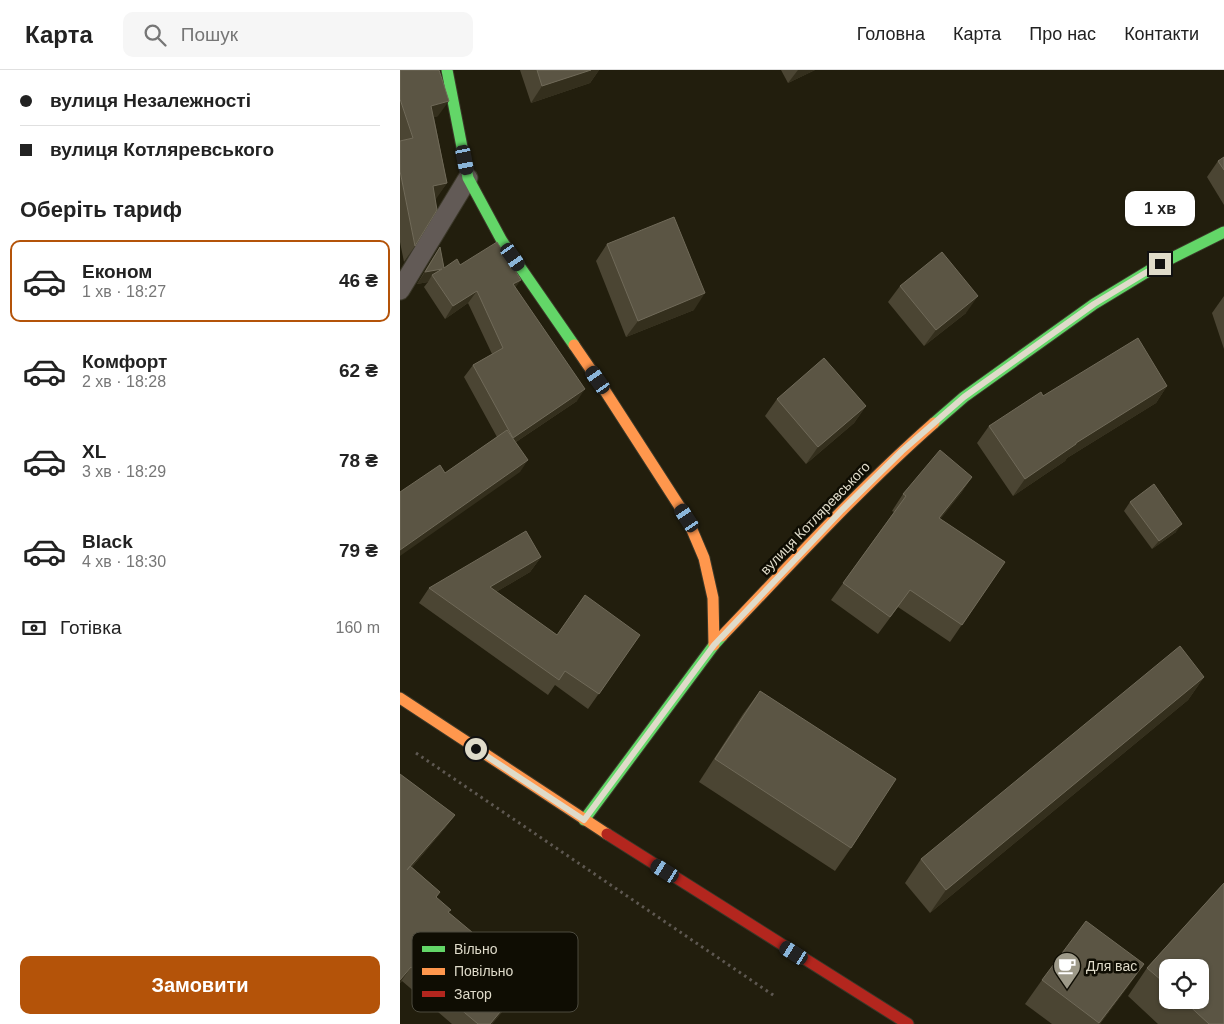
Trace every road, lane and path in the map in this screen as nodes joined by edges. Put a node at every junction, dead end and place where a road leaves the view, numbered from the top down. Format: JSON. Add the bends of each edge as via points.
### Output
{"nodes":[{"id":1,"x":447,"y":70,"type":"edge"},
{"id":2,"x":468,"y":178,"type":"junction"},
{"id":3,"x":1224,"y":232,"type":"edge"},
{"id":4,"x":400,"y":290,"type":"edge"},
{"id":5,"x":714,"y":645,"type":"junction"},
{"id":6,"x":400,"y":698,"type":"edge"},
{"id":7,"x":415,"y":752,"type":"dead end"},
{"id":8,"x":584,"y":820,"type":"junction"},
{"id":9,"x":776,"y":997,"type":"dead end"},
{"id":10,"x":908,"y":1024,"type":"edge"}],
"edges":[{"from":1,"to":2,"type":"street"},
{"from":2,"to":4,"type":"lane"},
{"from":2,"to":5,"type":"street","via":[[502,241],[598,380],[687,518],[704,558],[713,598]]},
{"from":3,"to":5,"type":"street","name":"вулиця Котляревського","via":[[1160,264],[1094,304],[964,397],[902,451],[842,510]]},
{"from":5,"to":8,"type":"street","name":"вулиця Котляревського"},
{"from":6,"to":8,"type":"street"},
{"from":7,"to":9,"type":"path"},
{"from":8,"to":10,"type":"street"}]}
